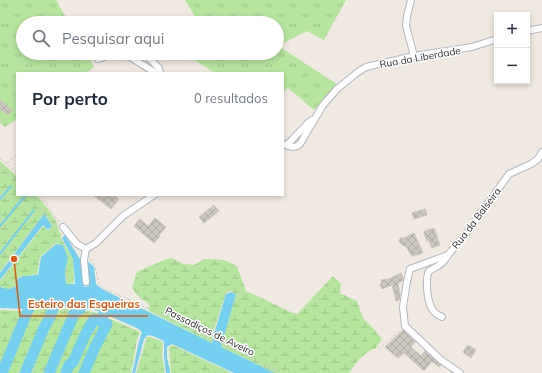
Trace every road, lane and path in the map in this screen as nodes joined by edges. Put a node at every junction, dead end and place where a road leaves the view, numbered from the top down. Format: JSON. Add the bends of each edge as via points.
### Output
{"nodes":[{"id":1,"x":411,"y":0,"type":"edge"},
{"id":2,"x":542,"y":28,"type":"edge"},
{"id":3,"x":530,"y":30,"type":"edge"},
{"id":4,"x":494,"y":40,"type":"edge"},
{"id":5,"x":414,"y":56,"type":"junction"},
{"id":6,"x":135,"y":60,"type":"edge"},
{"id":7,"x":151,"y":60,"type":"edge"},
{"id":8,"x":154,"y":72,"type":"edge"},
{"id":9,"x":160,"y":72,"type":"edge"},
{"id":10,"x":285,"y":145,"type":"edge"},
{"id":11,"x":542,"y":152,"type":"edge"},
{"id":12,"x":16,"y":155,"type":"edge"},
{"id":13,"x":0,"y":158,"type":"edge"},
{"id":14,"x":6,"y":163,"type":"junction"},
{"id":15,"x":0,"y":166,"type":"edge"},
{"id":16,"x":16,"y":172,"type":"edge"},
{"id":17,"x":16,"y":180,"type":"edge"},
{"id":18,"x":32,"y":196,"type":"edge"},
{"id":19,"x":41,"y":196,"type":"edge"},
{"id":20,"x":153,"y":196,"type":"edge"},
{"id":21,"x":60,"y":228,"type":"junction"},
{"id":22,"x":86,"y":248,"type":"junction"},
{"id":23,"x":448,"y":254,"type":"junction"},
{"id":24,"x":84,"y":256,"type":"junction"},
{"id":25,"x":86,"y":282,"type":"dead end"},
{"id":26,"x":442,"y":317,"type":"dead end"},
{"id":27,"x":405,"y":326,"type":"junction"},
{"id":28,"x":378,"y":349,"type":"dead end"},
{"id":29,"x":282,"y":373,"type":"edge"},
{"id":30,"x":460,"y":373,"type":"edge"}],
"edges":[{"from":1,"to":5,"type":"street","via":[[406,26]]},
{"from":2,"to":3,"type":"street"},
{"from":4,"to":5,"type":"street","name":"Rua da Liberdade","via":[[472,47]]},
{"from":5,"to":10,"type":"street","name":"Rua da Liberdade","via":[[366,67],[358,72],[337,89],[323,105],[300,144],[295,147]]},
{"from":6,"to":8,"type":"street"},
{"from":7,"to":9,"type":"street"},
{"from":11,"to":23,"type":"street","name":"Rua da Balseira","via":[[531,164],[509,174]]},
{"from":12,"to":14,"type":"path"},
{"from":13,"to":14,"type":"path"},
{"from":14,"to":16,"type":"path"},
{"from":15,"to":17,"type":"path"},
{"from":18,"to":21,"type":"path"},
{"from":19,"to":21,"type":"path"},
{"from":20,"to":22,"type":"street","via":[[123,216],[96,243]]},
{"from":21,"to":22,"type":"street","via":[[77,244]]},
{"from":22,"to":24,"type":"street"},
{"from":23,"to":26,"type":"street","via":[[445,261],[428,271],[426,276],[432,308]]},
{"from":23,"to":27,"type":"street","name":"Rua da Balseira","via":[[410,269],[403,307]]},
{"from":24,"to":25,"type":"street"},
{"from":24,"to":29,"type":"path","name":"Passadiços de Aveiro","via":[[95,265],[99,284],[103,288]]},
{"from":27,"to":28,"type":"path"},
{"from":27,"to":30,"type":"street","via":[[441,360]]}]}
